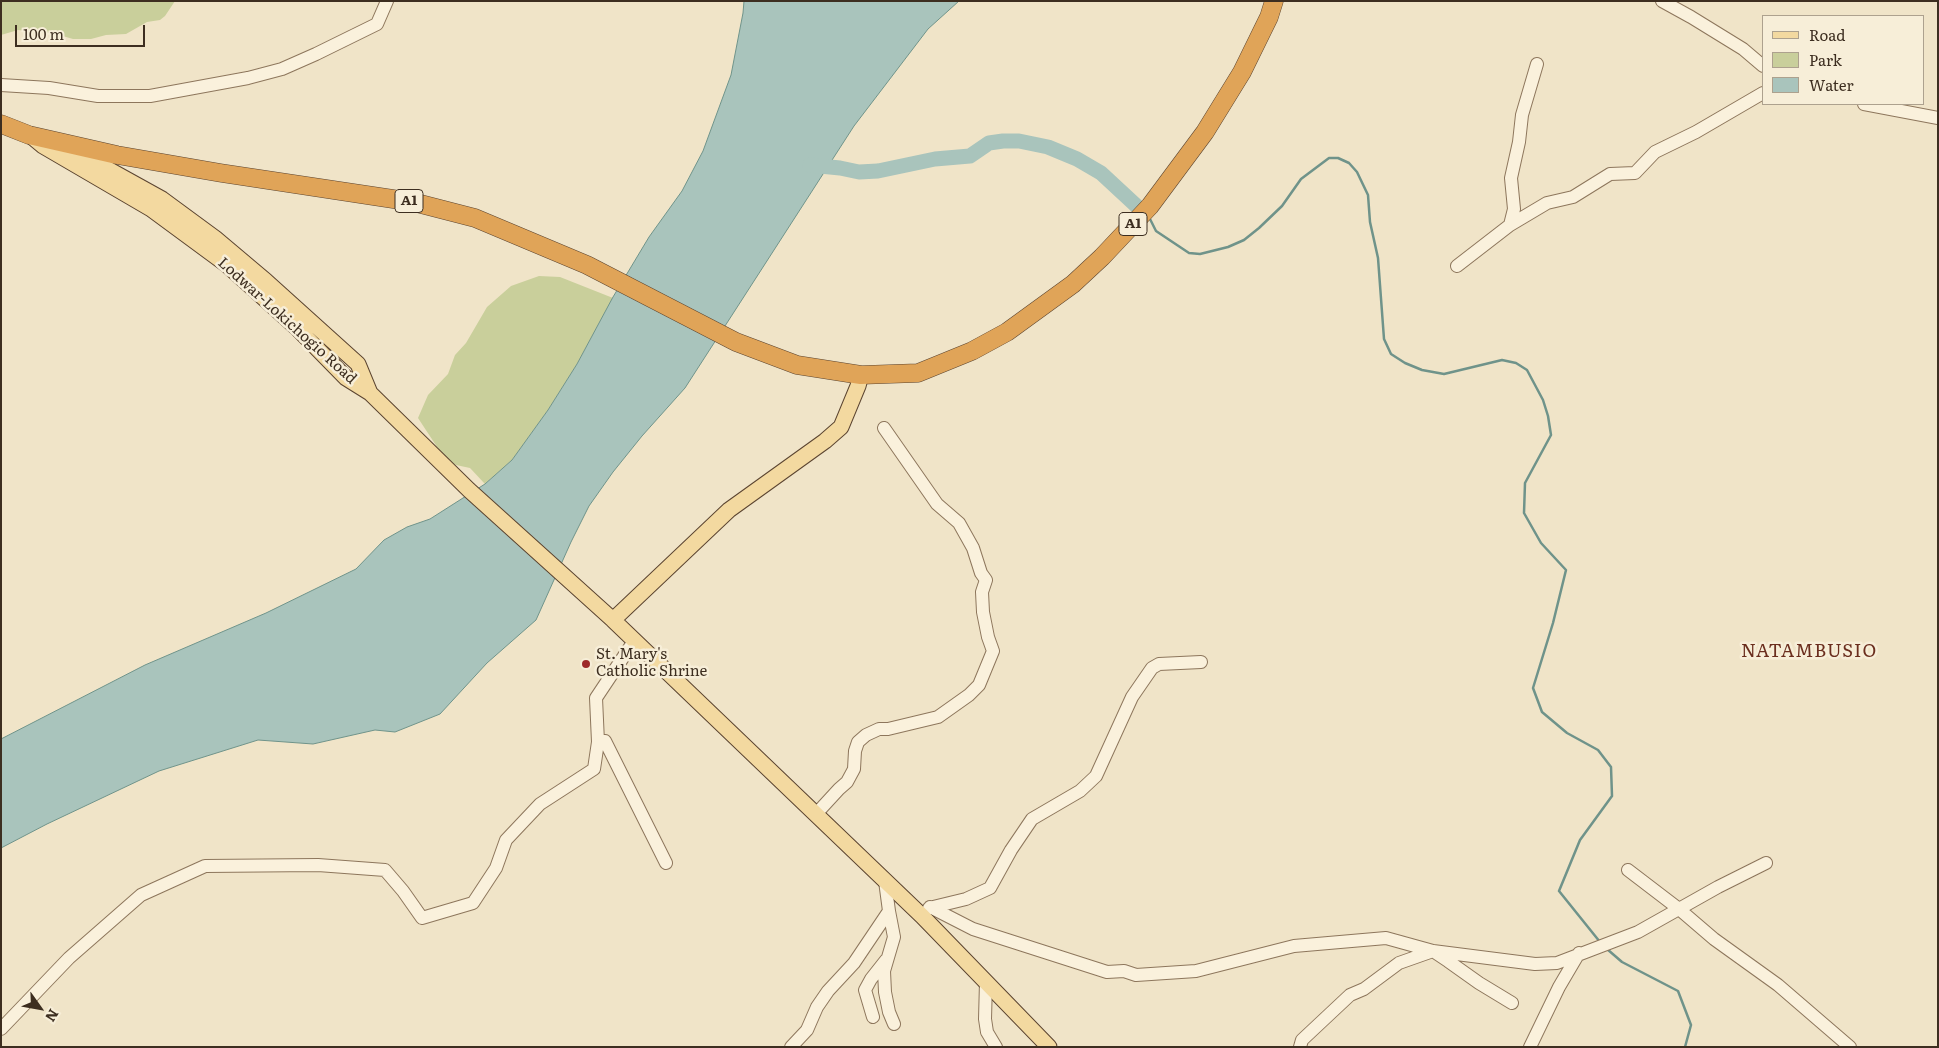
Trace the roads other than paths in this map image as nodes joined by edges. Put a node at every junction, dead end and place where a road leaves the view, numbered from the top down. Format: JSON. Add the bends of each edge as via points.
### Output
{"nodes":[{"id":1,"x":386,"y":1,"type":"edge"},
{"id":2,"x":1274,"y":1,"type":"edge"},
{"id":3,"x":1662,"y":1,"type":"edge"},
{"id":4,"x":1537,"y":64,"type":"dead end"},
{"id":5,"x":1762,"y":65,"type":"edge"},
{"id":6,"x":1,"y":85,"type":"edge"},
{"id":7,"x":1762,"y":94,"type":"edge"},
{"id":8,"x":1869,"y":105,"type":"edge"},
{"id":9,"x":1938,"y":118,"type":"edge"},
{"id":10,"x":1,"y":124,"type":"edge"},
{"id":11,"x":29,"y":135,"type":"junction"},
{"id":12,"x":57,"y":140,"type":"junction"},
{"id":13,"x":1510,"y":225,"type":"junction"},
{"id":14,"x":1458,"y":266,"type":"dead end"},
{"id":15,"x":861,"y":375,"type":"junction"},
{"id":16,"x":370,"y":393,"type":"junction"},
{"id":17,"x":884,"y":428,"type":"dead end"},
{"id":18,"x":613,"y":620,"type":"junction"},
{"id":19,"x":634,"y":641,"type":"junction"},
{"id":20,"x":1201,"y":662,"type":"dead end"},
{"id":21,"x":598,"y":742,"type":"junction"},
{"id":22,"x":816,"y":814,"type":"junction"},
{"id":23,"x":666,"y":863,"type":"dead end"},
{"id":24,"x":1766,"y":863,"type":"dead end"},
{"id":25,"x":1628,"y":870,"type":"dead end"},
{"id":26,"x":885,"y":881,"type":"junction"},
{"id":27,"x":1679,"y":909,"type":"junction"},
{"id":28,"x":889,"y":911,"type":"junction"},
{"id":29,"x":926,"y":912,"type":"junction"},
{"id":30,"x":1433,"y":951,"type":"junction"},
{"id":31,"x":1580,"y":953,"type":"junction"},
{"id":32,"x":886,"y":960,"type":"junction"},
{"id":33,"x":986,"y":982,"type":"junction"},
{"id":34,"x":1512,"y":1003,"type":"dead end"},
{"id":35,"x":873,"y":1017,"type":"dead end"},
{"id":36,"x":894,"y":1024,"type":"dead end"},
{"id":37,"x":1,"y":1029,"type":"edge"},
{"id":38,"x":791,"y":1047,"type":"edge"},
{"id":39,"x":996,"y":1047,"type":"edge"},
{"id":40,"x":1050,"y":1047,"type":"edge"},
{"id":41,"x":1300,"y":1047,"type":"edge"},
{"id":42,"x":1530,"y":1047,"type":"edge"},
{"id":43,"x":1850,"y":1047,"type":"edge"}],
"edges":[{"from":1,"to":6,"type":"street","via":[[377,24],[282,69],[248,78],[150,96],[98,96]]},
{"from":2,"to":15,"type":"highway","number":"A1","via":[[1242,72],[1205,132],[1150,206],[1073,284],[1007,332],[972,351],[918,373]]},
{"from":3,"to":5,"type":"street","via":[[1743,49]]},
{"from":4,"to":13,"type":"street","via":[[1522,115],[1511,178],[1514,209]]},
{"from":7,"to":13,"type":"street","via":[[1655,152],[1635,173],[1610,174],[1573,197],[1547,203]]},
{"from":8,"to":9,"type":"street"},
{"from":10,"to":11,"type":"highway","name":"Lodwar-Lokichogio Road","number":"A1"},
{"from":11,"to":12,"type":"highway","name":"Lodwar-Lokichogio Road","number":"A1"},
{"from":11,"to":16,"type":"main road","name":"Lodwar-Lokichogio Road","number":"A1","via":[[151,209],[227,265],[346,378]]},
{"from":12,"to":15,"type":"highway","name":"Lodwar-Lokichogio Road","number":"A1","via":[[117,155],[413,202],[475,218],[587,265],[736,342],[797,365]]},
{"from":12,"to":16,"type":"main road","name":"Lodwar-Lokichogio Road","number":"A1","via":[[75,153],[162,199],[215,238],[358,364]]},
{"from":13,"to":14,"type":"street"},
{"from":15,"to":18,"type":"main road","via":[[841,427],[728,510]]},
{"from":16,"to":18,"type":"main road","name":"Lodwar-Lokichogio Road","number":"A1","via":[[469,490]]},
{"from":17,"to":22,"type":"street","via":[[937,504],[959,523],[973,548],[986,580],[982,592],[983,612],[993,651],[979,685],[938,717],[879,729],[858,742],[854,769],[847,782]]},
{"from":18,"to":19,"type":"main road"},
{"from":19,"to":21,"type":"street","via":[[596,698]]},
{"from":19,"to":22,"type":"main road"},
{"from":20,"to":29,"type":"street","via":[[1160,664],[1152,668],[1132,697],[1096,776],[1080,791],[1032,819],[990,888]]},
{"from":21,"to":23,"type":"street","via":[[605,742]]},
{"from":21,"to":37,"type":"street","via":[[594,769],[540,804],[506,840],[496,868],[473,904],[422,918],[385,870],[318,865],[205,866],[141,895],[69,958]]},
{"from":22,"to":26,"type":"main road"},
{"from":24,"to":27,"type":"street"},
{"from":25,"to":27,"type":"street"},
{"from":26,"to":28,"type":"street"},
{"from":26,"to":29,"type":"main road"},
{"from":27,"to":31,"type":"street","via":[[1638,932]]},
{"from":27,"to":43,"type":"street","via":[[1778,985]]},
{"from":28,"to":32,"type":"street","via":[[894,937]]},
{"from":28,"to":38,"type":"street","via":[[854,963],[828,991],[807,1030]]},
{"from":29,"to":30,"type":"street","via":[[1107,972],[1124,971],[1136,975],[1196,971],[1294,946],[1346,941],[1386,938]]},
{"from":29,"to":33,"type":"main road"},
{"from":30,"to":31,"type":"street","via":[[1535,964],[1557,963]]},
{"from":30,"to":34,"type":"street"},
{"from":30,"to":41,"type":"street","via":[[1399,963],[1364,989],[1350,995],[1302,1040]]},
{"from":31,"to":42,"type":"street","via":[[1558,988]]},
{"from":32,"to":35,"type":"street","via":[[866,990]]},
{"from":32,"to":36,"type":"street","via":[[885,992]]},
{"from":33,"to":39,"type":"street","via":[[987,1032]]},
{"from":33,"to":40,"type":"main road"}]}
